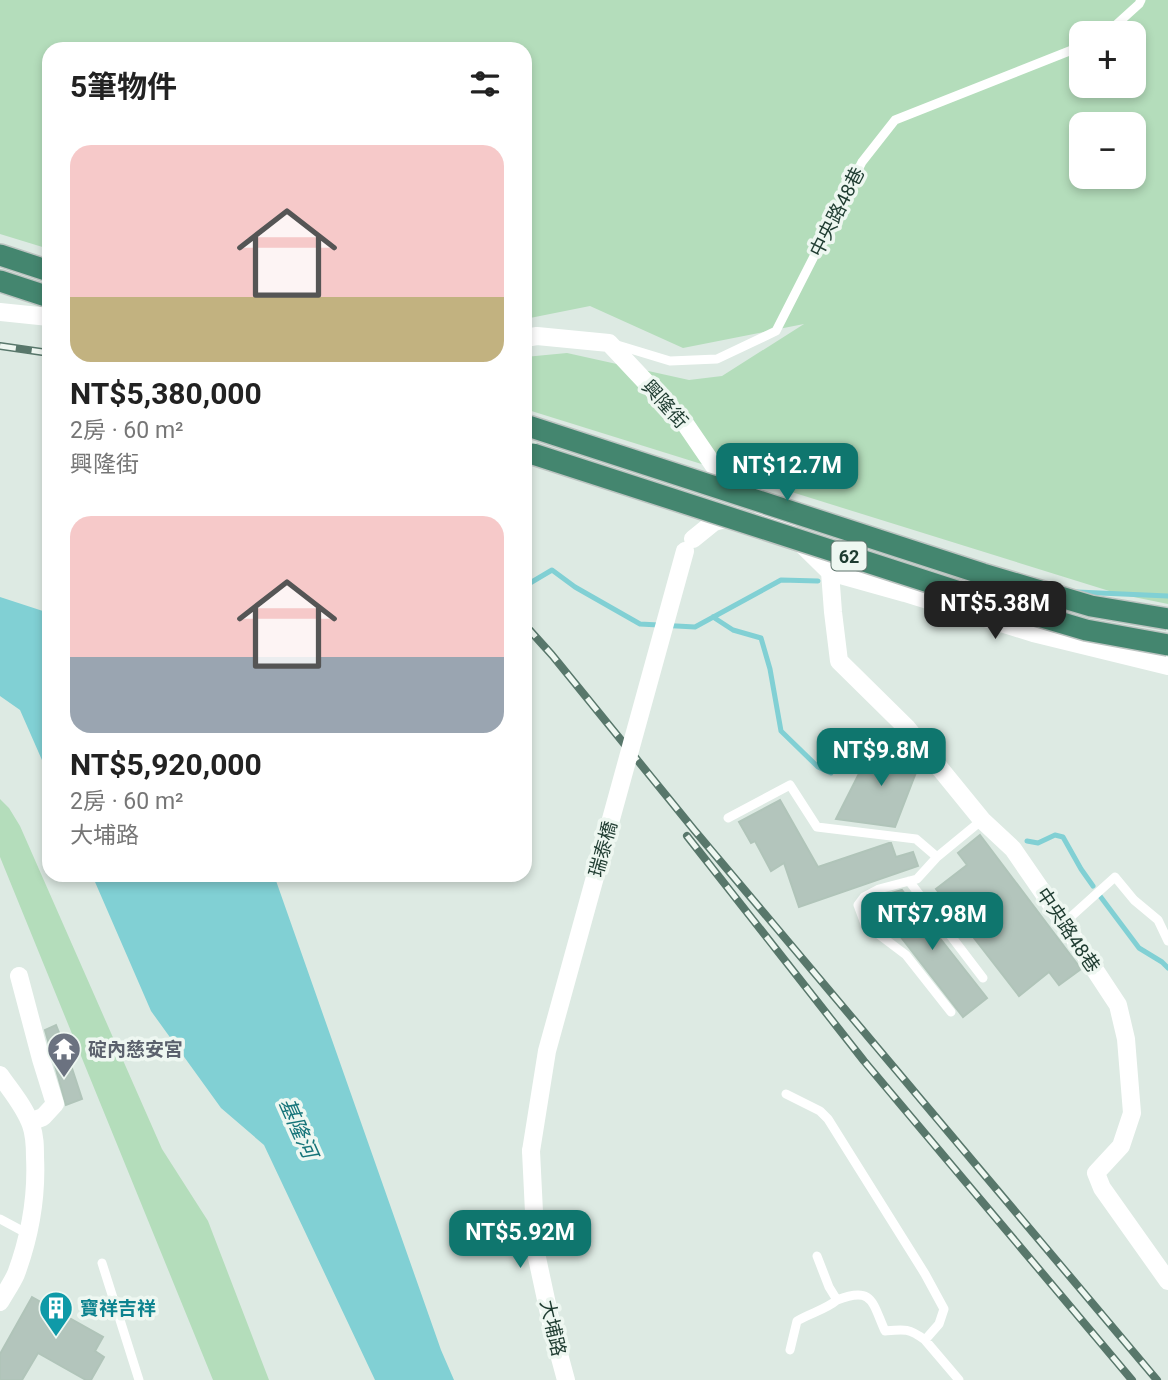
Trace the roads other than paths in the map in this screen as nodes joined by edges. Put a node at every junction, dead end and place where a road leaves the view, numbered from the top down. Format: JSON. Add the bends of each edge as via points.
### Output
{"nodes":[{"id":1,"x":1141,"y":0,"type":"edge"},
{"id":2,"x":1120,"y":21,"type":"edge"},
{"id":3,"x":1069,"y":51,"type":"edge"},
{"id":4,"x":0,"y":255,"type":"edge"},
{"id":5,"x":42,"y":269,"type":"edge"},
{"id":6,"x":0,"y":281,"type":"edge"},
{"id":7,"x":42,"y":295,"type":"edge"},
{"id":8,"x":0,"y":312,"type":"edge"},
{"id":9,"x":42,"y":316,"type":"edge"},
{"id":10,"x":532,"y":337,"type":"edge"},
{"id":11,"x":609,"y":343,"type":"junction"},
{"id":12,"x":532,"y":427,"type":"edge"},
{"id":13,"x":532,"y":453,"type":"edge"},
{"id":14,"x":714,"y":466,"type":"junction"},
{"id":15,"x":776,"y":519,"type":"junction"},
{"id":16,"x":689,"y":545,"type":"junction"},
{"id":17,"x":830,"y":572,"type":"junction"},
{"id":18,"x":1168,"y":619,"type":"edge"},
{"id":19,"x":1168,"y":645,"type":"edge"},
{"id":20,"x":1168,"y":666,"type":"edge"},
{"id":21,"x":728,"y":818,"type":"dead end"},
{"id":22,"x":982,"y":820,"type":"junction"},
{"id":23,"x":937,"y":857,"type":"junction"},
{"id":24,"x":909,"y":881,"type":"junction"},
{"id":25,"x":1065,"y":923,"type":"junction"},
{"id":26,"x":1168,"y":941,"type":"edge"},
{"id":27,"x":19,"y":976,"type":"dead end"},
{"id":28,"x":983,"y":978,"type":"dead end"},
{"id":29,"x":951,"y":1012,"type":"dead end"},
{"id":30,"x":0,"y":1075,"type":"edge"},
{"id":31,"x":786,"y":1094,"type":"dead end"},
{"id":32,"x":8,"y":1097,"type":"edge"},
{"id":33,"x":30,"y":1122,"type":"junction"},
{"id":34,"x":531,"y":1151,"type":"joint"},
{"id":35,"x":0,"y":1219,"type":"edge"},
{"id":36,"x":28,"y":1234,"type":"junction"},
{"id":37,"x":817,"y":1256,"type":"dead end"},
{"id":38,"x":102,"y":1263,"type":"dead end"},
{"id":39,"x":1168,"y":1281,"type":"edge"},
{"id":40,"x":837,"y":1300,"type":"junction"},
{"id":41,"x":0,"y":1302,"type":"edge"},
{"id":42,"x":925,"y":1340,"type":"junction"},
{"id":43,"x":790,"y":1350,"type":"dead end"},
{"id":44,"x":138,"y":1380,"type":"edge"},
{"id":45,"x":566,"y":1380,"type":"edge"},
{"id":46,"x":959,"y":1380,"type":"edge"}],
"edges":[{"from":1,"to":2,"type":"lane"},
{"from":3,"to":11,"type":"lane","name":"中央路48巷","via":[[895,120],[862,162],[776,331],[717,359],[670,361]]},
{"from":4,"to":5,"type":"highway"},
{"from":6,"to":7,"type":"highway"},
{"from":8,"to":9,"type":"street"},
{"from":10,"to":11,"type":"street"},
{"from":11,"to":14,"type":"street","name":"興隆街","via":[[686,425]]},
{"from":12,"to":18,"type":"highway","number":"62","bridge":true,"via":[[1031,588],[1091,606]]},
{"from":13,"to":19,"type":"highway","number":"62","bridge":true,"via":[[975,597],[1086,629]]},
{"from":14,"to":15,"type":"street","name":"興隆街"},
{"from":14,"to":16,"type":"street"},
{"from":15,"to":16,"type":"street","via":[[744,513],[714,522]]},
{"from":15,"to":17,"type":"street","name":"興隆街"},
{"from":16,"to":34,"type":"street","name":"瑞泰橋","bridge":true,"via":[[547,1051]]},
{"from":17,"to":20,"type":"street","name":"興隆街","via":[[1033,633]]},
{"from":17,"to":22,"type":"street","name":"中央路48巷","via":[[839,662],[907,728]]},
{"from":21,"to":23,"type":"lane","via":[[790,785],[817,827],[916,839]]},
{"from":22,"to":23,"type":"lane"},
{"from":22,"to":25,"type":"street","name":"中央路48巷","via":[[1013,849]]},
{"from":23,"to":24,"type":"lane","via":[[917,880]]},
{"from":24,"to":28,"type":"lane"},
{"from":24,"to":29,"type":"lane","via":[[879,889],[858,905],[865,924],[906,955]]},
{"from":25,"to":26,"type":"lane","via":[[1115,877],[1158,920]]},
{"from":25,"to":39,"type":"street","name":"中央路48巷","via":[[1118,1005],[1126,1039],[1132,1112],[1121,1146],[1096,1173]]},
{"from":27,"to":33,"type":"street","via":[[55,1104],[43,1117]]},
{"from":30,"to":32,"type":"street"},
{"from":31,"to":42,"type":"lane","via":[[828,1119],[925,1274],[944,1309],[939,1324]]},
{"from":32,"to":33,"type":"street"},
{"from":33,"to":36,"type":"street","via":[[36,1174]]},
{"from":34,"to":45,"type":"street","name":"大埔路","via":[[536,1253]]},
{"from":35,"to":36,"type":"lane"},
{"from":36,"to":41,"type":"street","via":[[15,1276]]},
{"from":37,"to":40,"type":"lane"},
{"from":38,"to":44,"type":"lane"},
{"from":40,"to":42,"type":"lane","via":[[863,1295],[870,1299],[885,1331],[905,1329]]},
{"from":40,"to":43,"type":"lane","via":[[797,1321]]},
{"from":42,"to":46,"type":"lane"}]}
